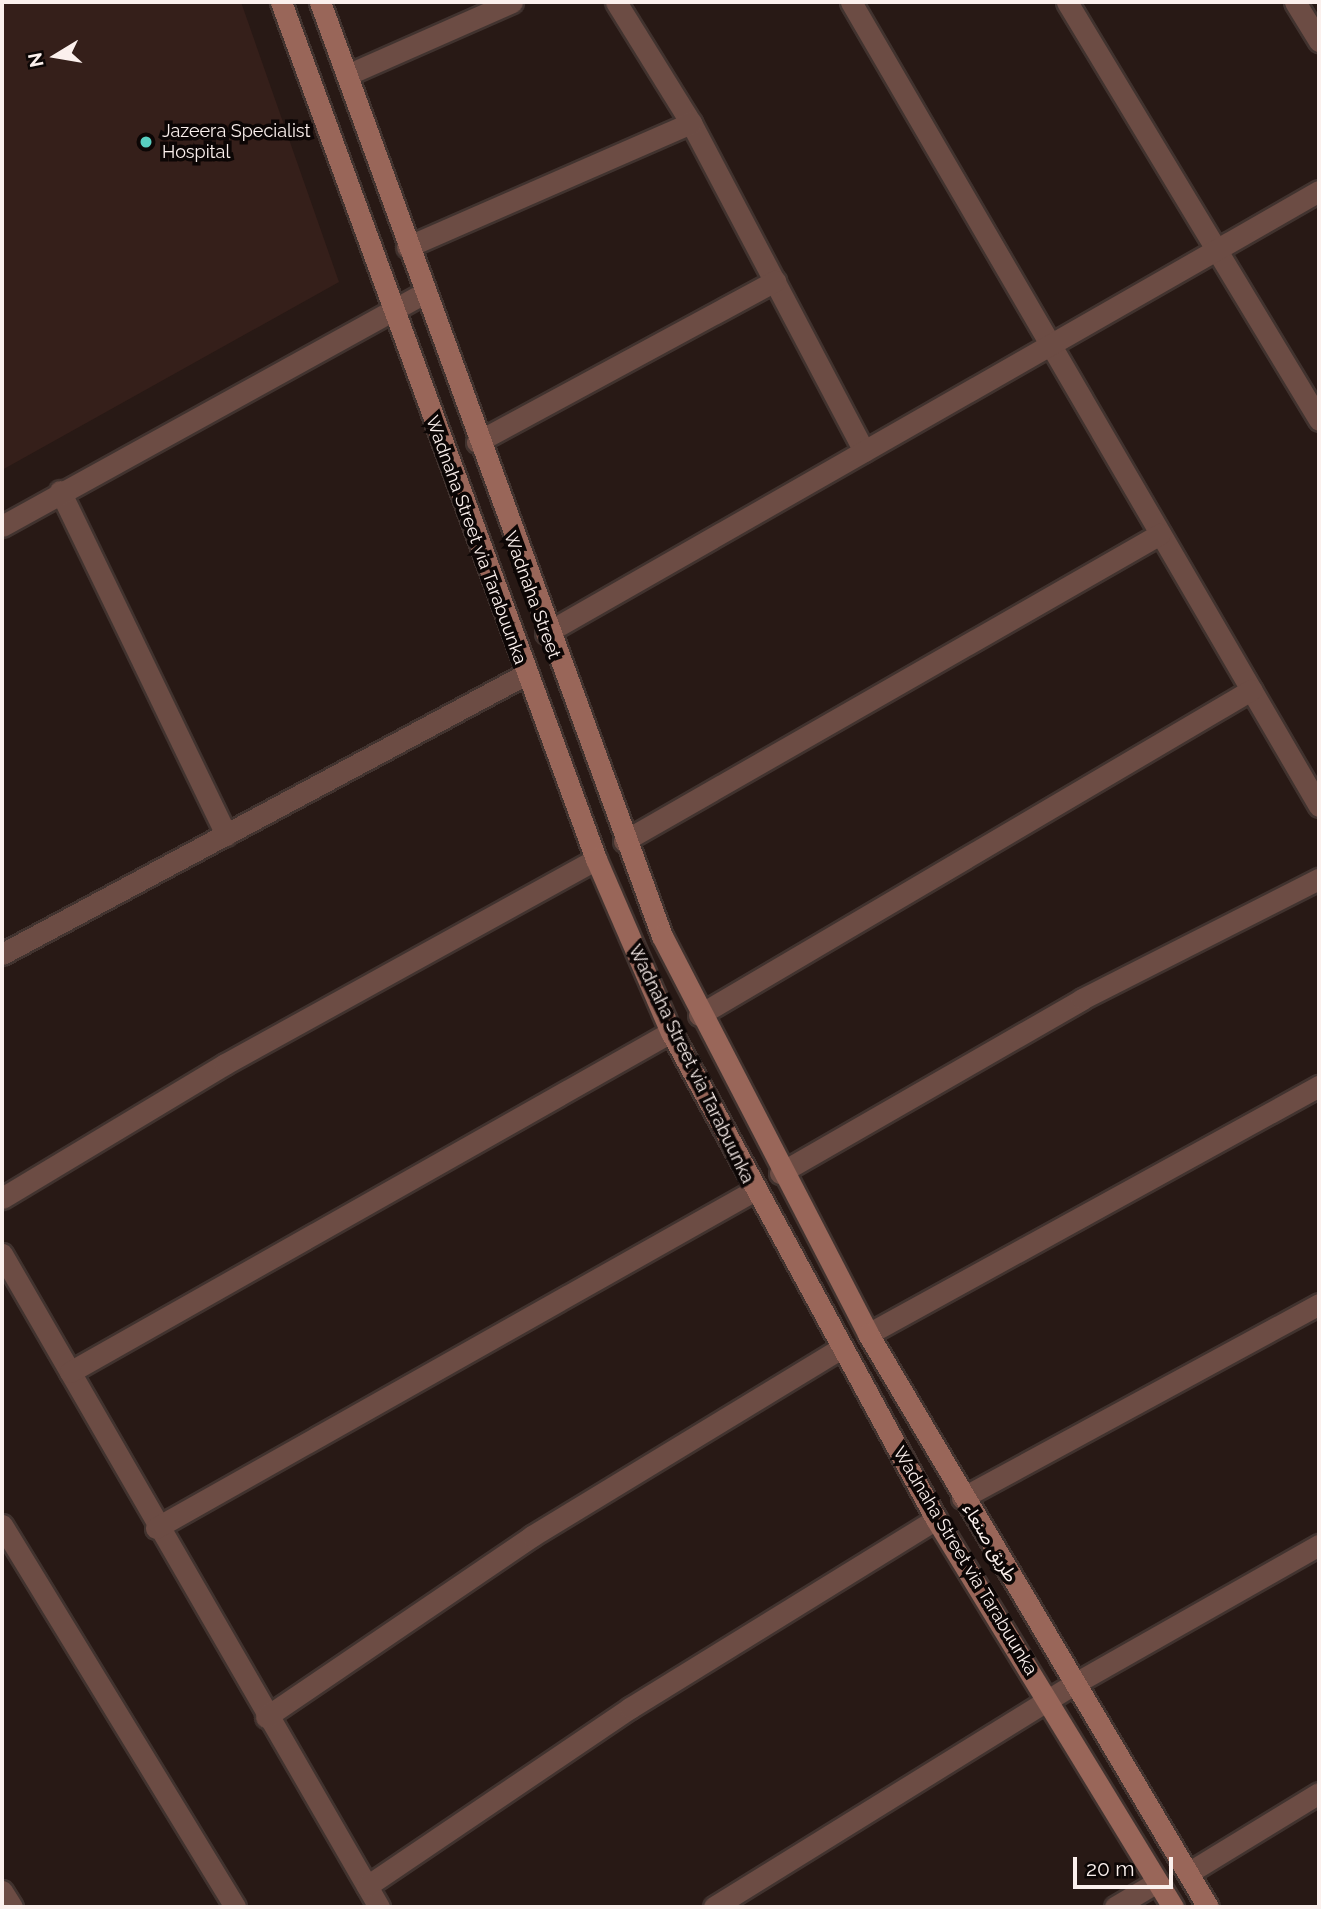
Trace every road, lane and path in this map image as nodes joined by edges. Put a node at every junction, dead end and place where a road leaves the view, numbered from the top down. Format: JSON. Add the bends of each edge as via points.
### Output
{"nodes":[{"id":1,"x":281,"y":2,"type":"edge"},
{"id":2,"x":320,"y":2,"type":"edge"},
{"id":3,"x":512,"y":2,"type":"edge"},
{"id":4,"x":616,"y":2,"type":"edge"},
{"id":5,"x":851,"y":2,"type":"edge"},
{"id":6,"x":1067,"y":2,"type":"edge"},
{"id":7,"x":1295,"y":2,"type":"edge"},
{"id":8,"x":1319,"y":41,"type":"edge"},
{"id":9,"x":349,"y":74,"type":"junction"},
{"id":10,"x":691,"y":123,"type":"junction"},
{"id":11,"x":1319,"y":191,"type":"edge"},
{"id":12,"x":407,"y":247,"type":"junction"},
{"id":13,"x":1218,"y":251,"type":"junction"},
{"id":14,"x":775,"y":281,"type":"junction"},
{"id":15,"x":424,"y":293,"type":"junction"},
{"id":16,"x":390,"y":309,"type":"junction"},
{"id":17,"x":1053,"y":348,"type":"junction"},
{"id":18,"x":1319,"y":420,"type":"edge"},
{"id":19,"x":477,"y":442,"type":"junction"},
{"id":20,"x":864,"y":452,"type":"junction"},
{"id":21,"x":60,"y":491,"type":"junction"},
{"id":22,"x":2,"y":526,"type":"edge"},
{"id":23,"x":1160,"y":534,"type":"junction"},
{"id":24,"x":546,"y":633,"type":"junction"},
{"id":25,"x":526,"y":674,"type":"junction"},
{"id":26,"x":1251,"y":690,"type":"junction"},
{"id":27,"x":1319,"y":806,"type":"edge"},
{"id":28,"x":226,"y":835,"type":"junction"},
{"id":29,"x":624,"y":841,"type":"junction"},
{"id":30,"x":596,"y":859,"type":"junction"},
{"id":31,"x":1319,"y":879,"type":"edge"},
{"id":32,"x":2,"y":954,"type":"edge"},
{"id":33,"x":699,"y":1015,"type":"junction"},
{"id":34,"x":671,"y":1032,"type":"junction"},
{"id":35,"x":1319,"y":1086,"type":"edge"},
{"id":36,"x":780,"y":1173,"type":"junction"},
{"id":37,"x":753,"y":1191,"type":"junction"},
{"id":38,"x":2,"y":1198,"type":"edge"},
{"id":39,"x":2,"y":1254,"type":"edge"},
{"id":40,"x":1319,"y":1304,"type":"edge"},
{"id":41,"x":868,"y":1334,"type":"junction"},
{"id":42,"x":841,"y":1348,"type":"junction"},
{"id":43,"x":70,"y":1372,"type":"junction"},
{"id":44,"x":962,"y":1498,"type":"junction"},
{"id":45,"x":936,"y":1519,"type":"junction"},
{"id":46,"x":2,"y":1525,"type":"edge"},
{"id":47,"x":156,"y":1528,"type":"junction"},
{"id":48,"x":1319,"y":1545,"type":"edge"},
{"id":49,"x":1074,"y":1684,"type":"junction"},
{"id":50,"x":1049,"y":1700,"type":"junction"},
{"id":51,"x":266,"y":1717,"type":"junction"},
{"id":52,"x":1319,"y":1793,"type":"edge"},
{"id":53,"x":1144,"y":1794,"type":"junction"},
{"id":54,"x":1117,"y":1809,"type":"junction"},
{"id":55,"x":1188,"y":1873,"type":"junction"},
{"id":56,"x":1157,"y":1882,"type":"junction"},
{"id":57,"x":367,"y":1886,"type":"junction"},
{"id":58,"x":2,"y":1891,"type":"edge"},
{"id":59,"x":12,"y":1907,"type":"edge"},
{"id":60,"x":234,"y":1907,"type":"edge"},
{"id":61,"x":379,"y":1907,"type":"edge"},
{"id":62,"x":714,"y":1907,"type":"edge"},
{"id":63,"x":1115,"y":1907,"type":"edge"},
{"id":64,"x":1173,"y":1907,"type":"edge"},
{"id":65,"x":1208,"y":1907,"type":"edge"}],
"edges":[{"from":1,"to":16,"type":"main road","name":"Wadnaha Street via Tarabuunka"},
{"from":2,"to":9,"type":"main road","name":"Wadnaha Street"},
{"from":3,"to":9,"type":"street"},
{"from":4,"to":10,"type":"street"},
{"from":5,"to":17,"type":"street"},
{"from":6,"to":13,"type":"street"},
{"from":7,"to":8,"type":"street"},
{"from":9,"to":12,"type":"main road","name":"Wadnaha Street"},
{"from":10,"to":12,"type":"street"},
{"from":10,"to":14,"type":"street"},
{"from":11,"to":13,"type":"street"},
{"from":12,"to":15,"type":"main road","name":"Wadnaha Street"},
{"from":13,"to":17,"type":"street"},
{"from":13,"to":18,"type":"street"},
{"from":14,"to":19,"type":"street"},
{"from":14,"to":20,"type":"street"},
{"from":15,"to":16,"type":"street"},
{"from":15,"to":19,"type":"main road","name":"Wadnaha Street"},
{"from":16,"to":21,"type":"street"},
{"from":16,"to":25,"type":"main road","name":"Wadnaha Street via Tarabuunka"},
{"from":17,"to":20,"type":"street"},
{"from":17,"to":23,"type":"street"},
{"from":19,"to":24,"type":"main road","name":"Wadnaha Street"},
{"from":20,"to":24,"type":"street"},
{"from":21,"to":22,"type":"street"},
{"from":21,"to":28,"type":"street"},
{"from":23,"to":26,"type":"street"},
{"from":23,"to":29,"type":"street"},
{"from":24,"to":29,"type":"main road","name":"Wadnaha Street"},
{"from":25,"to":28,"type":"street"},
{"from":25,"to":30,"type":"main road","name":"Wadnaha Street via Tarabuunka"},
{"from":26,"to":27,"type":"street"},
{"from":26,"to":33,"type":"street"},
{"from":28,"to":32,"type":"street"},
{"from":29,"to":33,"type":"main road","name":"Wadnaha Street"},
{"from":30,"to":34,"type":"main road","name":"Wadnaha Street via Tarabuunka"},
{"from":30,"to":38,"type":"street","via":[[225,1064]]},
{"from":31,"to":36,"type":"street","via":[[1082,999]]},
{"from":33,"to":36,"type":"main road","name":"Wadnaha Street"},
{"from":34,"to":37,"type":"main road","name":"Wadnaha Street via Tarabuunka"},
{"from":34,"to":43,"type":"street"},
{"from":35,"to":41,"type":"street"},
{"from":36,"to":41,"type":"main road","name":"طريق صنعاء"},
{"from":37,"to":42,"type":"main road","name":"Wadnaha Street via Tarabuunka"},
{"from":37,"to":47,"type":"street"},
{"from":39,"to":43,"type":"street"},
{"from":40,"to":44,"type":"street"},
{"from":41,"to":44,"type":"main road","name":"طريق صنعاء"},
{"from":42,"to":45,"type":"main road","name":"Wadnaha Street via Tarabuunka"},
{"from":42,"to":51,"type":"street","via":[[533,1536]]},
{"from":43,"to":47,"type":"street"},
{"from":44,"to":49,"type":"main road","name":"طريق صنعاء"},
{"from":45,"to":50,"type":"main road","name":"Wadnaha Street via Tarabuunka"},
{"from":45,"to":57,"type":"street","via":[[630,1709]]},
{"from":46,"to":60,"type":"street"},
{"from":47,"to":51,"type":"street"},
{"from":48,"to":49,"type":"street"},
{"from":49,"to":50,"type":"street"},
{"from":49,"to":53,"type":"main road","name":"طريق صنعاء"},
{"from":50,"to":54,"type":"main road","name":"Wadnaha Street via Tarabuunka"},
{"from":50,"to":62,"type":"street"},
{"from":51,"to":57,"type":"street"},
{"from":52,"to":55,"type":"street"},
{"from":53,"to":54,"type":"main road"},
{"from":53,"to":55,"type":"main road","name":"طريق صنعاء"},
{"from":54,"to":56,"type":"main road","name":"Wadnaha Street via Tarabuunka"},
{"from":55,"to":65,"type":"main road","name":"طريق صنعاء"},
{"from":56,"to":63,"type":"street"},
{"from":56,"to":64,"type":"main road","name":"Wadnaha Street via Tarabuunka"},
{"from":57,"to":61,"type":"street"},
{"from":58,"to":59,"type":"street"}]}
